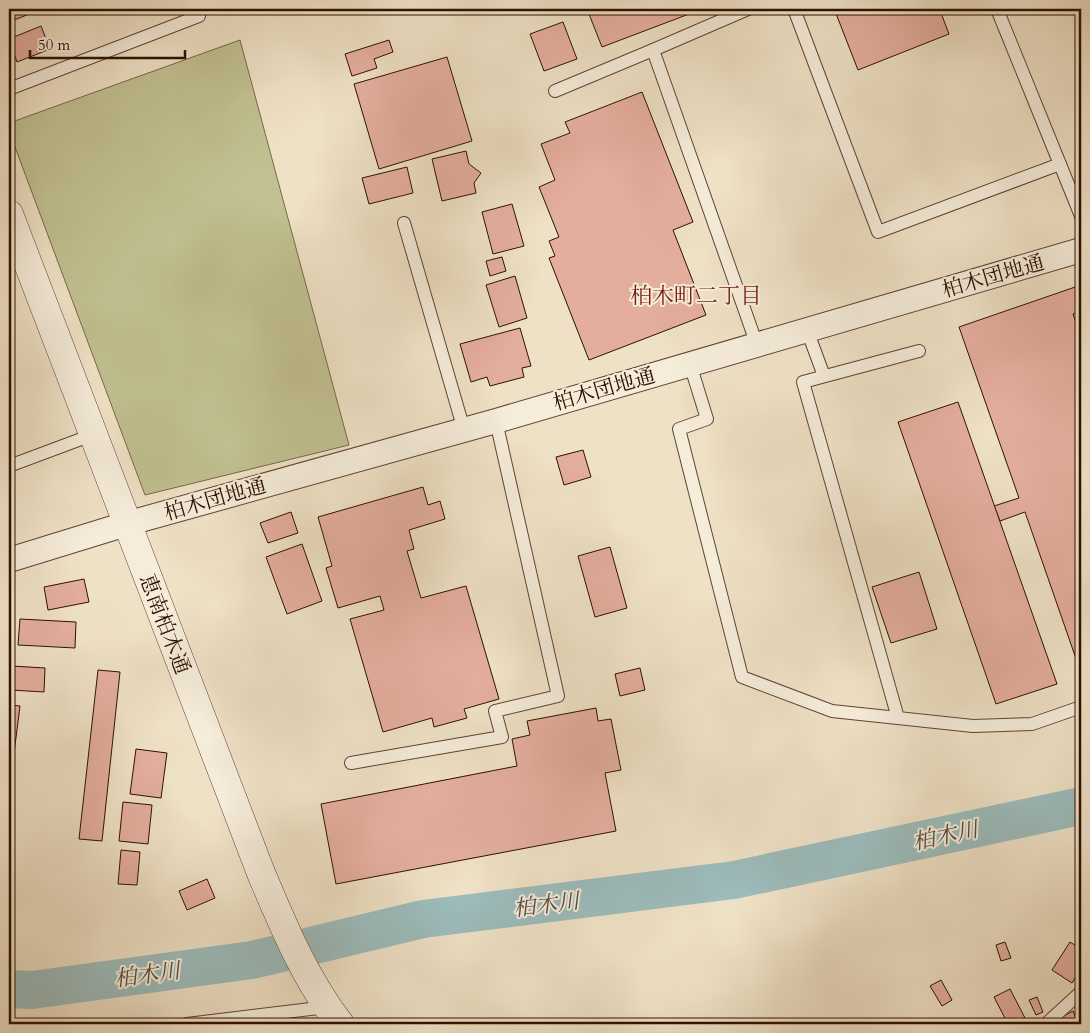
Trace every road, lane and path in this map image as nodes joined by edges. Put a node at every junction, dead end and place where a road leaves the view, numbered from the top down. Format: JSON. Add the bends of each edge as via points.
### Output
{"nodes":[{"id":1,"x":748,"y":9,"type":"edge"},
{"id":2,"x":794,"y":9,"type":"edge"},
{"id":3,"x":997,"y":9,"type":"edge"},
{"id":4,"x":199,"y":16,"type":"dead end"},
{"id":5,"x":653,"y":50,"type":"junction"},
{"id":6,"x":9,"y":89,"type":"edge"},
{"id":7,"x":555,"y":90,"type":"dead end"},
{"id":8,"x":1060,"y":164,"type":"junction"},
{"id":9,"x":9,"y":214,"type":"edge"},
{"id":10,"x":1081,"y":216,"type":"edge"},
{"id":11,"x":404,"y":223,"type":"dead end"},
{"id":12,"x":1081,"y":250,"type":"edge"},
{"id":13,"x":807,"y":330,"type":"junction"},
{"id":14,"x":756,"y":345,"type":"junction"},
{"id":15,"x":920,"y":351,"type":"dead end"},
{"id":16,"x":690,"y":364,"type":"junction"},
{"id":17,"x":824,"y":376,"type":"junction"},
{"id":18,"x":496,"y":421,"type":"junction"},
{"id":19,"x":464,"y":430,"type":"junction"},
{"id":20,"x":92,"y":435,"type":"junction"},
{"id":21,"x":9,"y":466,"type":"edge"},
{"id":22,"x":126,"y":524,"type":"junction"},
{"id":23,"x":9,"y":560,"type":"edge"},
{"id":24,"x":1081,"y":707,"type":"edge"},
{"id":25,"x":898,"y":718,"type":"junction"},
{"id":26,"x":351,"y":763,"type":"dead end"},
{"id":27,"x":1081,"y":992,"type":"edge"},
{"id":28,"x":327,"y":1006,"type":"edge"},
{"id":29,"x":187,"y":1024,"type":"edge"},
{"id":30,"x":1046,"y":1024,"type":"edge"}],
"edges":[{"from":1,"to":5,"type":"lane"},
{"from":2,"to":8,"type":"lane","via":[[878,232]]},
{"from":3,"to":8,"type":"lane"},
{"from":4,"to":6,"type":"lane"},
{"from":5,"to":7,"type":"lane"},
{"from":5,"to":14,"type":"lane"},
{"from":8,"to":10,"type":"lane"},
{"from":9,"to":20,"type":"street","name":"恵南柏木通"},
{"from":11,"to":19,"type":"lane"},
{"from":12,"to":13,"type":"street","name":"柏木団地通"},
{"from":13,"to":14,"type":"street","name":"柏木団地通"},
{"from":13,"to":17,"type":"lane"},
{"from":14,"to":16,"type":"street","name":"柏木団地通"},
{"from":15,"to":17,"type":"lane"},
{"from":16,"to":18,"type":"street","name":"柏木団地通"},
{"from":16,"to":25,"type":"lane","via":[[708,418],[679,429],[742,677],[832,712]]},
{"from":17,"to":25,"type":"lane","via":[[803,382]]},
{"from":18,"to":19,"type":"street","name":"柏木団地通"},
{"from":18,"to":26,"type":"lane","via":[[558,696],[495,712],[502,737]]},
{"from":19,"to":22,"type":"street","name":"柏木団地通"},
{"from":20,"to":21,"type":"lane"},
{"from":20,"to":22,"type":"street","name":"恵南柏木通"},
{"from":22,"to":23,"type":"street","name":"柏木団地通"},
{"from":22,"to":28,"type":"street","name":"恵南柏木通","via":[[261,873],[289,938]]},
{"from":24,"to":25,"type":"lane","via":[[1032,724],[973,726]]},
{"from":27,"to":30,"type":"lane"},
{"from":28,"to":29,"type":"lane"}]}
